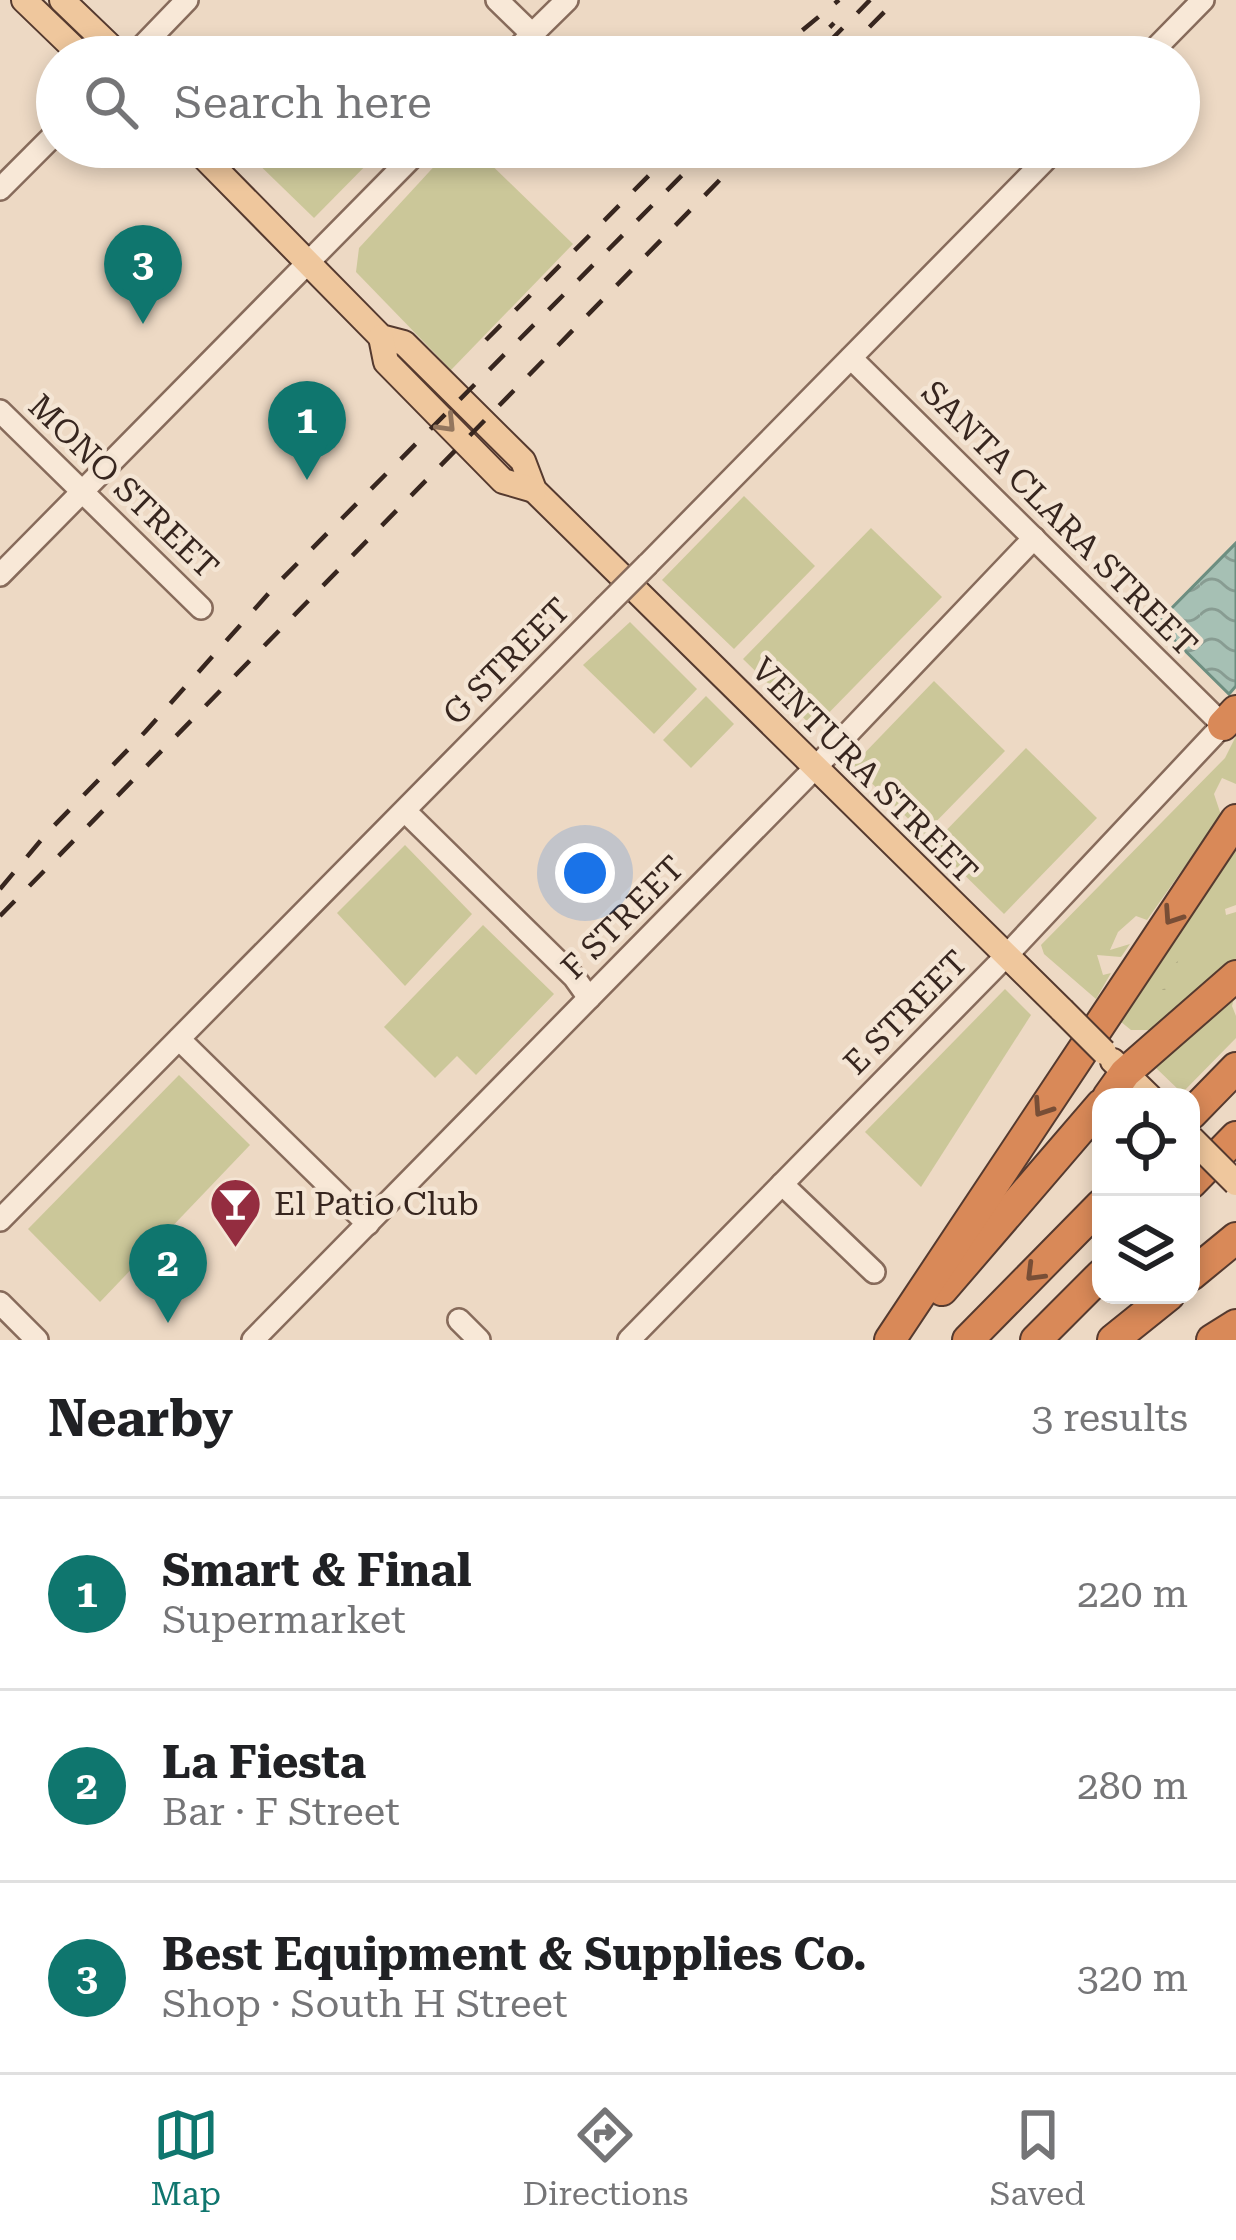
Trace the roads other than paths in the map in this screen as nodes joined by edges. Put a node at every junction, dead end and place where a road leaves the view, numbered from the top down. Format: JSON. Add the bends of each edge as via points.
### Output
{"nodes":[{"id":1,"x":24,"y":0,"type":"edge"},
{"id":2,"x":62,"y":0,"type":"edge"},
{"id":3,"x":187,"y":0,"type":"edge"},
{"id":4,"x":497,"y":0,"type":"edge"},
{"id":5,"x":567,"y":0,"type":"edge"},
{"id":6,"x":1203,"y":0,"type":"edge"},
{"id":7,"x":532,"y":34,"type":"joint"},
{"id":8,"x":61,"y":36,"type":"edge"},
{"id":9,"x":99,"y":36,"type":"edge"},
{"id":10,"x":152,"y":36,"type":"edge"},
{"id":11,"x":1168,"y":36,"type":"edge"},
{"id":12,"x":36,"y":154,"type":"edge"},
{"id":13,"x":214,"y":168,"type":"edge"},
{"id":14,"x":402,"y":168,"type":"edge"},
{"id":15,"x":1037,"y":168,"type":"edge"},
{"id":16,"x":0,"y":189,"type":"edge"},
{"id":17,"x":308,"y":264,"type":"junction"},
{"id":18,"x":851,"y":358,"type":"junction"},
{"id":19,"x":0,"y":411,"type":"edge"},
{"id":20,"x":82,"y":491,"type":"junction"},
{"id":21,"x":1034,"y":538,"type":"junction"},
{"id":22,"x":0,"y":575,"type":"edge"},
{"id":23,"x":201,"y":608,"type":"dead end"},
{"id":24,"x":1230,"y":718,"type":"edge"},
{"id":25,"x":814,"y":769,"type":"junction"},
{"id":26,"x":405,"y":811,"type":"junction"},
{"id":27,"x":1236,"y":820,"type":"edge"},
{"id":28,"x":1006,"y":956,"type":"junction"},
{"id":29,"x":1236,"y":976,"type":"edge"},
{"id":30,"x":589,"y":998,"type":"junction"},
{"id":31,"x":178,"y":1039,"type":"junction"},
{"id":32,"x":1236,"y":1068,"type":"edge"},
{"id":33,"x":1126,"y":1082,"type":"edge"},
{"id":34,"x":1200,"y":1105,"type":"edge"},
{"id":35,"x":1092,"y":1116,"type":"edge"},
{"id":36,"x":1236,"y":1136,"type":"edge"},
{"id":37,"x":1200,"y":1147,"type":"edge"},
{"id":38,"x":1200,"y":1174,"type":"edge"},
{"id":39,"x":1236,"y":1183,"type":"edge"},
{"id":40,"x":782,"y":1184,"type":"junction"},
{"id":41,"x":1092,"y":1214,"type":"edge"},
{"id":42,"x":0,"y":1220,"type":"edge"},
{"id":43,"x":368,"y":1224,"type":"junction"},
{"id":44,"x":1236,"y":1238,"type":"edge"},
{"id":45,"x":1200,"y":1268,"type":"edge"},
{"id":46,"x":874,"y":1272,"type":"dead end"},
{"id":47,"x":1092,"y":1284,"type":"edge"},
{"id":48,"x":0,"y":1303,"type":"edge"},
{"id":49,"x":1157,"y":1304,"type":"edge"},
{"id":50,"x":459,"y":1320,"type":"dead end"},
{"id":51,"x":1236,"y":1325,"type":"edge"},
{"id":52,"x":38,"y":1340,"type":"edge"},
{"id":53,"x":254,"y":1340,"type":"edge"},
{"id":54,"x":479,"y":1340,"type":"edge"},
{"id":55,"x":629,"y":1340,"type":"edge"},
{"id":56,"x":890,"y":1340,"type":"edge"},
{"id":57,"x":900,"y":1340,"type":"edge"},
{"id":58,"x":968,"y":1340,"type":"edge"},
{"id":59,"x":1036,"y":1340,"type":"edge"},
{"id":60,"x":1113,"y":1340,"type":"edge"},
{"id":61,"x":1212,"y":1340,"type":"edge"}],
"edges":[{"from":1,"to":8,"type":"main road"},
{"from":2,"to":9,"type":"main road"},
{"from":3,"to":10,"type":"street"},
{"from":4,"to":7,"type":"street"},
{"from":5,"to":7,"type":"street"},
{"from":6,"to":11,"type":"street"},
{"from":12,"to":16,"type":"street"},
{"from":13,"to":17,"type":"main road","name":"VENTURA STREET"},
{"from":14,"to":17,"type":"street"},
{"from":15,"to":18,"type":"street","name":"G STREET"},
{"from":17,"to":20,"type":"street"},
{"from":17,"to":25,"type":"main road","name":"VENTURA STREET","via":[[381,337],[404,343],[523,461],[534,490]]},
{"from":18,"to":21,"type":"street","name":"SANTA CLARA STREET"},
{"from":18,"to":26,"type":"street","name":"G STREET","bridge":true},
{"from":19,"to":20,"type":"street","name":"MONO STREET"},
{"from":20,"to":22,"type":"street"},
{"from":20,"to":23,"type":"street","name":"MONO STREET"},
{"from":21,"to":24,"type":"street","name":"SANTA CLARA STREET"},
{"from":21,"to":25,"type":"street","name":"F STREET"},
{"from":24,"to":28,"type":"street","name":"E STREET"},
{"from":25,"to":28,"type":"main road","name":"VENTURA STREET"},
{"from":25,"to":30,"type":"street","name":"F STREET"},
{"from":26,"to":30,"type":"street"},
{"from":26,"to":31,"type":"street","name":"G STREET"},
{"from":27,"to":56,"type":"highway","one_way":true},
{"from":28,"to":33,"type":"main road","name":"VENTURA STREET","bridge":true},
{"from":28,"to":40,"type":"street","name":"E STREET"},
{"from":29,"to":33,"type":"highway"},
{"from":30,"to":43,"type":"street","name":"F STREET"},
{"from":31,"to":42,"type":"street","name":"G STREET"},
{"from":31,"to":43,"type":"street"},
{"from":32,"to":34,"type":"highway"},
{"from":35,"to":57,"type":"highway"},
{"from":36,"to":38,"type":"highway"},
{"from":37,"to":39,"type":"main road","bridge":true},
{"from":40,"to":46,"type":"street"},
{"from":40,"to":55,"type":"street","name":"E STREET"},
{"from":41,"to":58,"type":"highway","one_way":true},
{"from":43,"to":53,"type":"street","name":"F STREET"},
{"from":44,"to":45,"type":"highway"},
{"from":47,"to":59,"type":"highway"},
{"from":48,"to":52,"type":"street"},
{"from":49,"to":60,"type":"highway"},
{"from":50,"to":54,"type":"street"},
{"from":51,"to":61,"type":"highway"}]}
